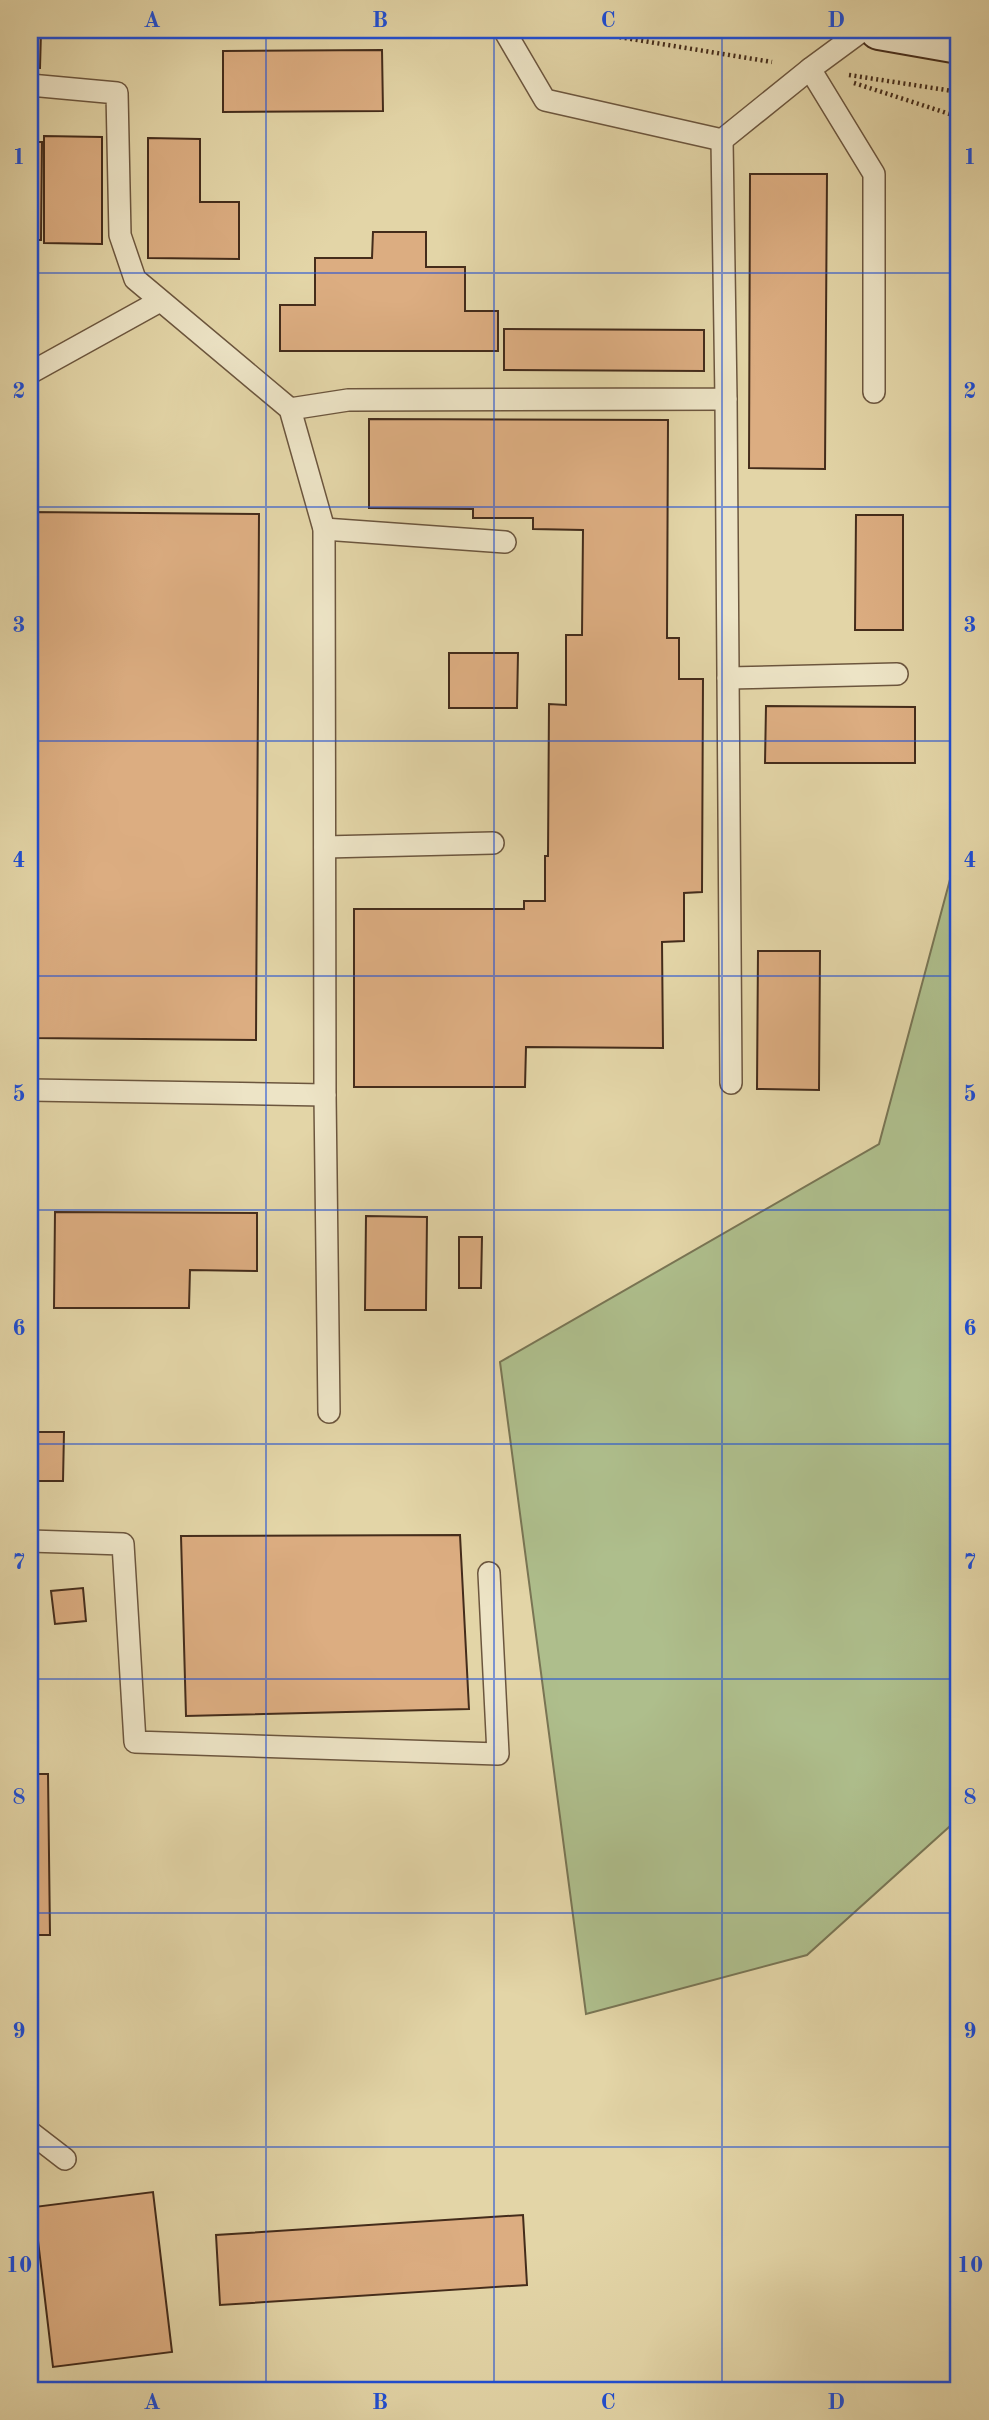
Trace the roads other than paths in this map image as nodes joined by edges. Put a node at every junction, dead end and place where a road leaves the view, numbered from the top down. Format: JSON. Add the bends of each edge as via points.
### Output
{"nodes":[{"id":1,"x":504,"y":30,"type":"edge"},
{"id":2,"x":863,"y":30,"type":"edge"},
{"id":3,"x":879,"y":30,"type":"edge"},
{"id":4,"x":959,"y":44,"type":"edge"},
{"id":5,"x":810,"y":69,"type":"junction"},
{"id":6,"x":30,"y":85,"type":"edge"},
{"id":7,"x":722,"y":140,"type":"junction"},
{"id":8,"x":160,"y":301,"type":"junction"},
{"id":9,"x":30,"y":373,"type":"edge"},
{"id":10,"x":874,"y":392,"type":"dead end"},
{"id":11,"x":726,"y":399,"type":"junction"},
{"id":12,"x":289,"y":409,"type":"junction"},
{"id":13,"x":324,"y":529,"type":"junction"},
{"id":14,"x":505,"y":542,"type":"dead end"},
{"id":15,"x":897,"y":674,"type":"dead end"},
{"id":16,"x":728,"y":678,"type":"junction"},
{"id":17,"x":493,"y":843,"type":"dead end"},
{"id":18,"x":325,"y":847,"type":"junction"},
{"id":19,"x":731,"y":1083,"type":"dead end"},
{"id":20,"x":30,"y":1090,"type":"edge"},
{"id":21,"x":325,"y":1095,"type":"junction"},
{"id":22,"x":329,"y":1412,"type":"dead end"},
{"id":23,"x":30,"y":1541,"type":"edge"},
{"id":24,"x":488,"y":1573,"type":"dead end"},
{"id":25,"x":30,"y":2132,"type":"edge"},
{"id":26,"x":65,"y":2160,"type":"dead end"}],
"edges":[{"from":1,"to":7,"type":"lane","via":[[545,100]]},
{"from":2,"to":5,"type":"lane"},
{"from":3,"to":4,"type":"main road"},
{"from":5,"to":7,"type":"lane"},
{"from":5,"to":10,"type":"lane","via":[[874,174]]},
{"from":6,"to":8,"type":"lane","via":[[117,93],[120,234],[135,279]]},
{"from":7,"to":11,"type":"lane"},
{"from":8,"to":9,"type":"lane"},
{"from":8,"to":12,"type":"lane"},
{"from":11,"to":12,"type":"lane","via":[[348,400]]},
{"from":11,"to":16,"type":"lane"},
{"from":12,"to":13,"type":"lane"},
{"from":13,"to":14,"type":"lane"},
{"from":13,"to":18,"type":"lane"},
{"from":15,"to":16,"type":"lane"},
{"from":16,"to":19,"type":"lane"},
{"from":17,"to":18,"type":"lane"},
{"from":18,"to":21,"type":"lane"},
{"from":20,"to":21,"type":"lane"},
{"from":21,"to":22,"type":"lane"},
{"from":23,"to":24,"type":"lane","via":[[123,1544],[135,1742],[498,1754]]},
{"from":25,"to":26,"type":"lane"}]}
